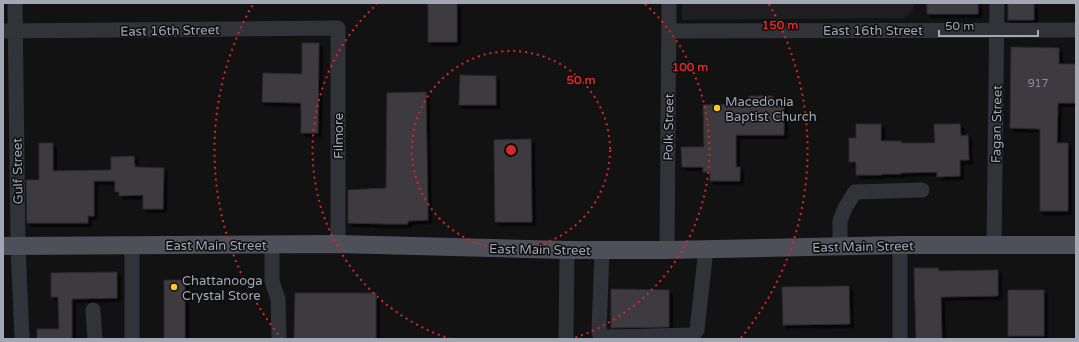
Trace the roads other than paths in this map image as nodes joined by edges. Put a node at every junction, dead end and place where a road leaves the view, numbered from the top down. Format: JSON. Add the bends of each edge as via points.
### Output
{"nodes":[{"id":1,"x":15,"y":3,"type":"edge"},
{"id":2,"x":669,"y":3,"type":"edge"},
{"id":3,"x":997,"y":3,"type":"edge"},
{"id":4,"x":338,"y":28,"type":"joint"},
{"id":5,"x":997,"y":30,"type":"junction"},
{"id":6,"x":1076,"y":30,"type":"edge"},
{"id":7,"x":669,"y":31,"type":"junction"},
{"id":8,"x":9,"y":32,"type":"edge"},
{"id":9,"x":922,"y":190,"type":"dead end"},
{"id":10,"x":338,"y":244,"type":"junction"},
{"id":11,"x":272,"y":245,"type":"junction"},
{"id":12,"x":900,"y":245,"type":"junction"},
{"id":13,"x":994,"y":245,"type":"junction"},
{"id":14,"x":1076,"y":245,"type":"edge"},
{"id":15,"x":10,"y":246,"type":"edge"},
{"id":16,"x":132,"y":246,"type":"junction"},
{"id":17,"x":840,"y":246,"type":"junction"},
{"id":18,"x":706,"y":249,"type":"junction"},
{"id":19,"x":567,"y":250,"type":"junction"},
{"id":20,"x":602,"y":250,"type":"junction"},
{"id":21,"x":666,"y":250,"type":"junction"},
{"id":22,"x":94,"y":310,"type":"dead end"},
{"id":23,"x":279,"y":337,"type":"dead end"},
{"id":24,"x":22,"y":339,"type":"edge"},
{"id":25,"x":95,"y":339,"type":"edge"},
{"id":26,"x":132,"y":339,"type":"edge"},
{"id":27,"x":566,"y":339,"type":"edge"},
{"id":28,"x":900,"y":339,"type":"edge"}],
"edges":[{"from":1,"to":8,"type":"street","name":"Gulf Street"},
{"from":2,"to":7,"type":"street","name":"Polk Street"},
{"from":3,"to":5,"type":"street","name":"Fagan Street"},
{"from":4,"to":8,"type":"street","name":"East 16th Street"},
{"from":4,"to":10,"type":"street","name":"Filmore"},
{"from":5,"to":6,"type":"street","name":"East 16th Street"},
{"from":5,"to":7,"type":"street","name":"East 16th Street"},
{"from":5,"to":13,"type":"street","name":"Fagan Street"},
{"from":7,"to":21,"type":"street","name":"Polk Street"},
{"from":8,"to":15,"type":"street","name":"Gulf Street"},
{"from":9,"to":17,"type":"street","via":[[855,192],[840,221]]},
{"from":10,"to":11,"type":"main road","name":"East Main Street"},
{"from":10,"to":19,"type":"main road","name":"East Main Street"},
{"from":11,"to":16,"type":"main road","name":"East Main Street"},
{"from":11,"to":23,"type":"street","via":[[272,281],[278,299]]},
{"from":12,"to":13,"type":"main road","name":"East Main Street"},
{"from":12,"to":17,"type":"main road","name":"East Main Street"},
{"from":12,"to":28,"type":"street"},
{"from":13,"to":14,"type":"main road","name":"East Main Street"},
{"from":15,"to":16,"type":"main road","name":"East Main Street"},
{"from":15,"to":24,"type":"street","name":"Gulf Street"},
{"from":16,"to":26,"type":"street"},
{"from":17,"to":18,"type":"main road","name":"East Main Street"},
{"from":18,"to":20,"type":"street","via":[[697,330],[693,335],[604,337],[599,333]]},
{"from":18,"to":21,"type":"main road","name":"East Main Street"},
{"from":19,"to":20,"type":"main road","name":"East Main Street"},
{"from":19,"to":27,"type":"street"},
{"from":20,"to":21,"type":"main road","name":"East Main Street"},
{"from":22,"to":25,"type":"street"}]}
